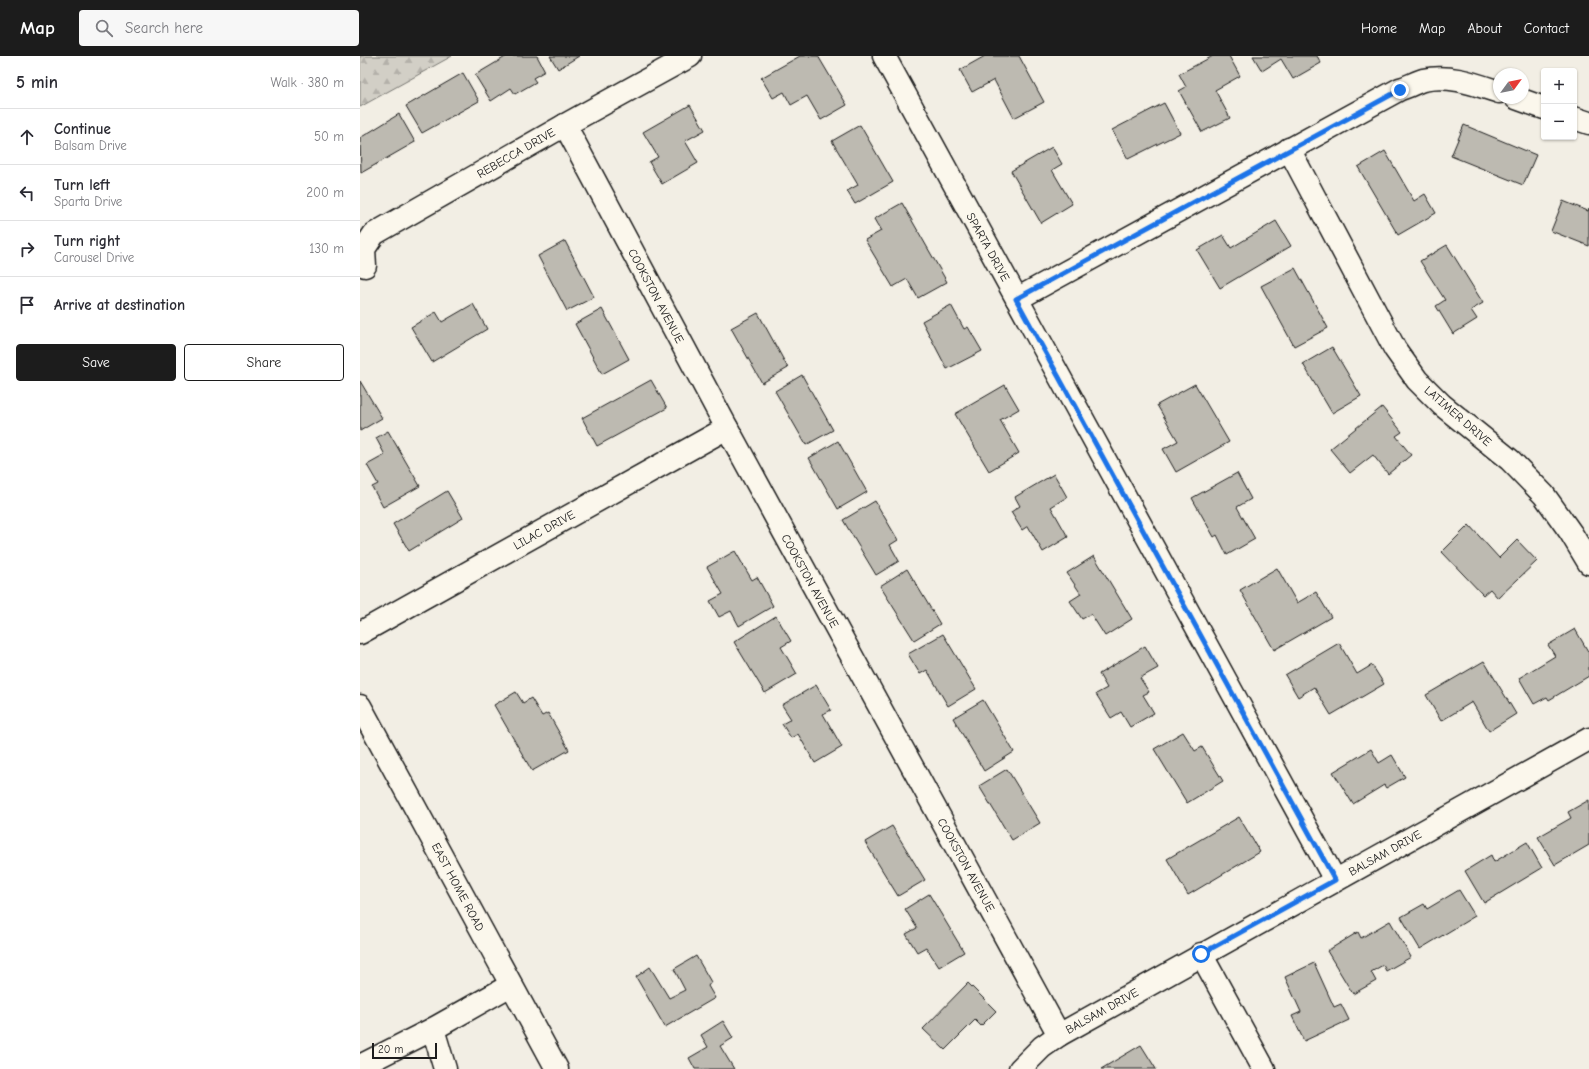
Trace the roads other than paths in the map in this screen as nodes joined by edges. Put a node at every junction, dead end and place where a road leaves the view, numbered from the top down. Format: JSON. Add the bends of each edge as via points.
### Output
{"nodes":[{"id":1,"x":690,"y":56,"type":"edge"},
{"id":2,"x":884,"y":56,"type":"edge"},
{"id":3,"x":1493,"y":90,"type":"edge"},
{"id":4,"x":1529,"y":103,"type":"edge"},
{"id":5,"x":1541,"y":107,"type":"edge"},
{"id":6,"x":1577,"y":119,"type":"edge"},
{"id":7,"x":1589,"y":123,"type":"edge"},
{"id":8,"x":565,"y":125,"type":"junction"},
{"id":9,"x":1289,"y":149,"type":"junction"},
{"id":10,"x":365,"y":266,"type":"dead end"},
{"id":11,"x":1016,"y":299,"type":"junction"},
{"id":12,"x":727,"y":428,"type":"junction"},
{"id":13,"x":1589,"y":563,"type":"edge"},
{"id":14,"x":360,"y":633,"type":"edge"},
{"id":15,"x":360,"y":706,"type":"edge"},
{"id":16,"x":1589,"y":739,"type":"edge"},
{"id":17,"x":1335,"y":880,"type":"junction"},
{"id":18,"x":1201,"y":954,"type":"junction"},
{"id":19,"x":511,"y":985,"type":"junction"},
{"id":20,"x":433,"y":1028,"type":"junction"},
{"id":21,"x":1059,"y":1035,"type":"junction"},
{"id":22,"x":360,"y":1066,"type":"edge"},
{"id":23,"x":445,"y":1069,"type":"edge"},
{"id":24,"x":557,"y":1069,"type":"edge"},
{"id":25,"x":1020,"y":1069,"type":"edge"},
{"id":26,"x":1264,"y":1069,"type":"edge"}],
"edges":[{"from":1,"to":8,"type":"street","name":"REBECCA DRIVE"},
{"from":2,"to":11,"type":"street","name":"SPARTA DRIVE"},
{"from":3,"to":9,"type":"street","via":[[1466,81],[1445,78],[1424,80],[1400,90]]},
{"from":4,"to":5,"type":"street"},
{"from":6,"to":7,"type":"street"},
{"from":8,"to":10,"type":"street","name":"REBECCA DRIVE","via":[[374,234],[364,249]]},
{"from":8,"to":12,"type":"street","name":"COOKSTON AVENUE"},
{"from":9,"to":11,"type":"street"},
{"from":9,"to":13,"type":"street","name":"LATIMER DRIVE","via":[[1395,349],[1417,380],[1442,405],[1510,460],[1544,495]]},
{"from":11,"to":17,"type":"street","name":"SPARTA DRIVE"},
{"from":12,"to":14,"type":"street","name":"LILAC DRIVE"},
{"from":12,"to":21,"type":"street","name":"COOKSTON AVENUE"},
{"from":15,"to":19,"type":"street","name":"EAST HOME ROAD"},
{"from":16,"to":17,"type":"street","name":"BALSAM DRIVE"},
{"from":17,"to":18,"type":"street","name":"BALSAM DRIVE"},
{"from":18,"to":21,"type":"street","name":"BALSAM DRIVE"},
{"from":18,"to":26,"type":"street"},
{"from":19,"to":20,"type":"street"},
{"from":19,"to":24,"type":"street","name":"EAST HOME ROAD"},
{"from":20,"to":22,"type":"street"},
{"from":20,"to":23,"type":"street"},
{"from":21,"to":25,"type":"street","name":"BALSAM DRIVE","via":[[1042,1047]]}]}
